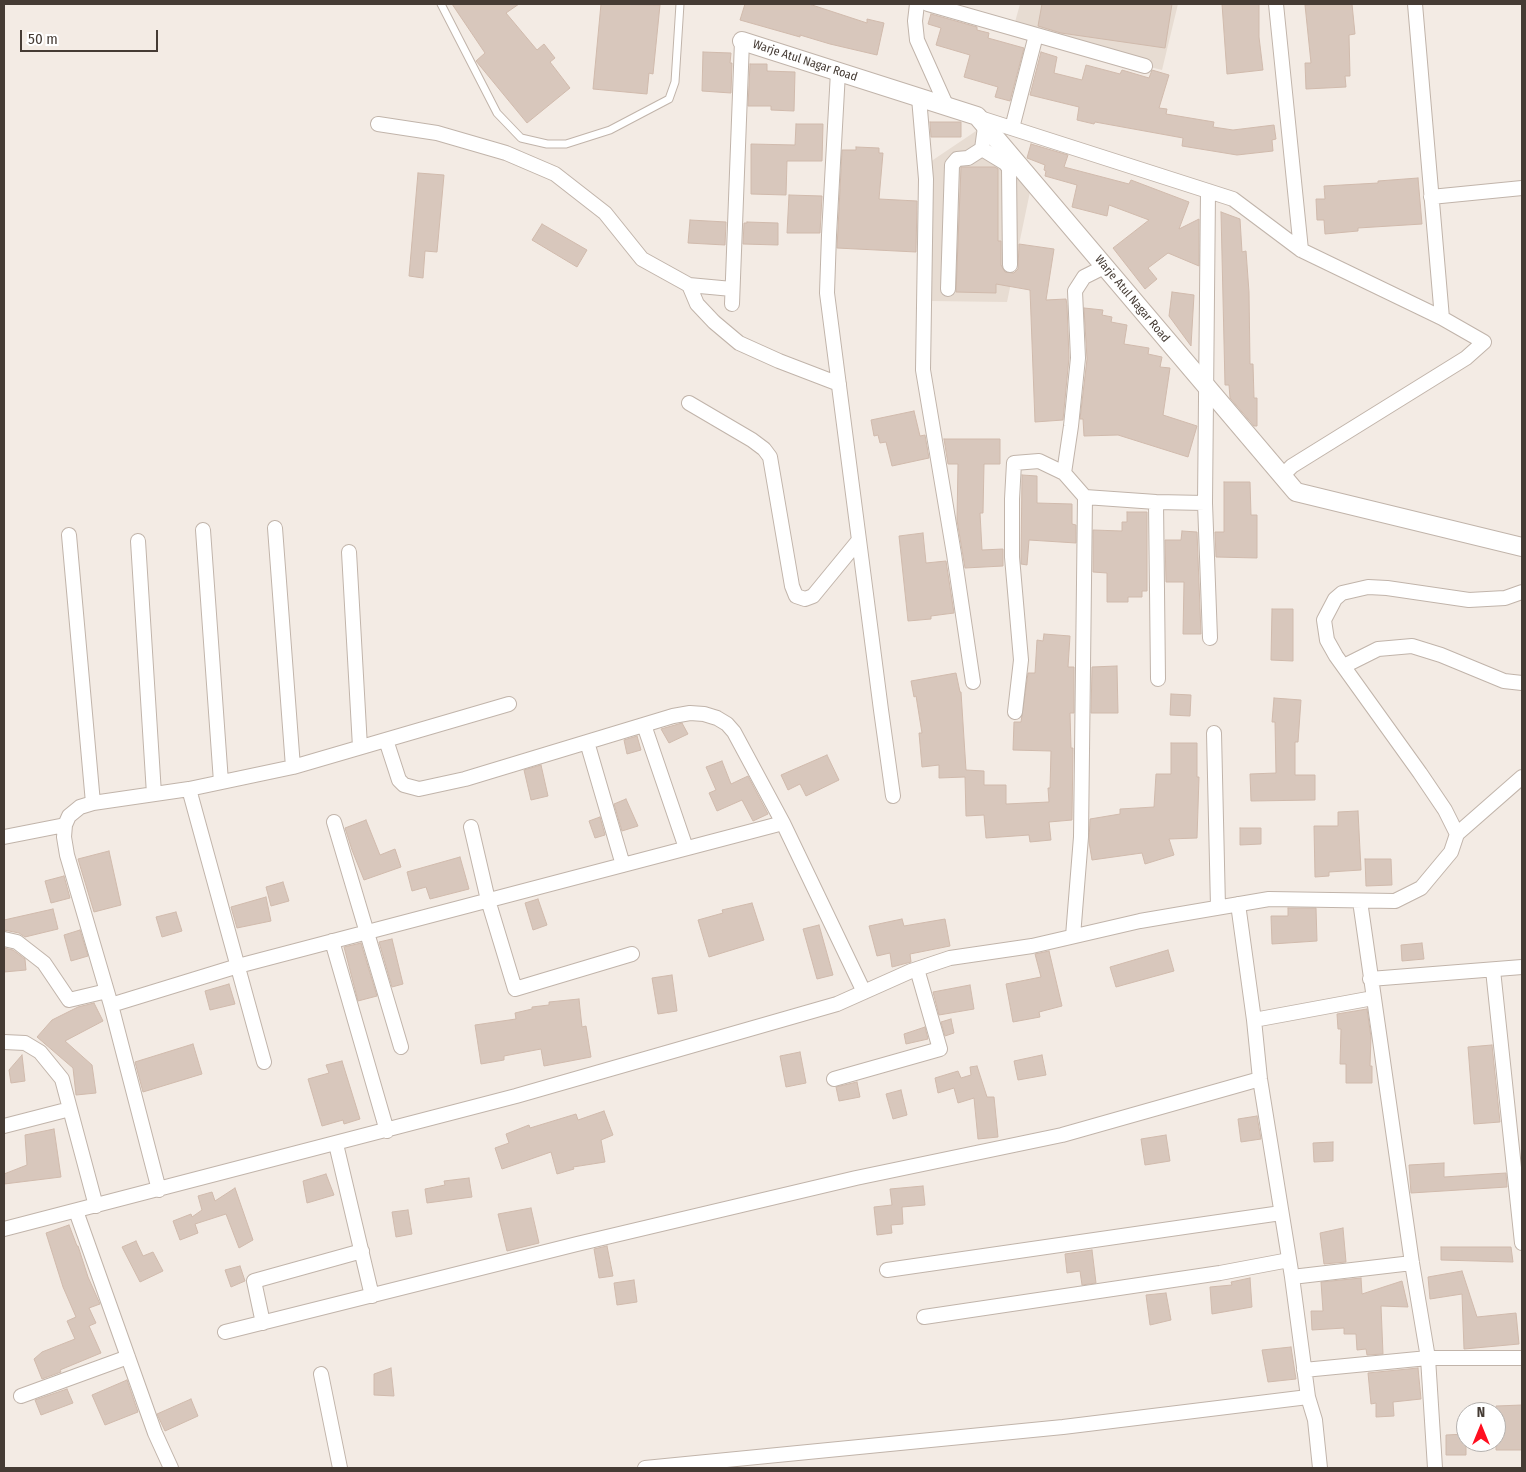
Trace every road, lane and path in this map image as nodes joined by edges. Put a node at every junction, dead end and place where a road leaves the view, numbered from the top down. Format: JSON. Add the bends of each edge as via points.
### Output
{"nodes":[{"id":1,"x":441,"y":4,"type":"edge"},
{"id":2,"x":680,"y":4,"type":"edge"},
{"id":3,"x":917,"y":4,"type":"edge"},
{"id":4,"x":928,"y":4,"type":"edge"},
{"id":5,"x":1276,"y":4,"type":"edge"},
{"id":6,"x":1415,"y":4,"type":"edge"},
{"id":7,"x":1036,"y":35,"type":"junction"},
{"id":8,"x":742,"y":41,"type":"joint"},
{"id":9,"x":1145,"y":66,"type":"dead end"},
{"id":10,"x":838,"y":72,"type":"junction"},
{"id":11,"x":919,"y":98,"type":"junction"},
{"id":12,"x":947,"y":107,"type":"junction"},
{"id":13,"x":981,"y":122,"type":"junction"},
{"id":14,"x":378,"y":124,"type":"dead end"},
{"id":15,"x":1012,"y":128,"type":"junction"},
{"id":16,"x":982,"y":149,"type":"junction"},
{"id":17,"x":1522,"y":188,"type":"edge"},
{"id":18,"x":1208,"y":191,"type":"junction"},
{"id":19,"x":1431,"y":197,"type":"junction"},
{"id":20,"x":1301,"y":250,"type":"junction"},
{"id":21,"x":1010,"y":265,"type":"dead end"},
{"id":22,"x":1104,"y":266,"type":"junction"},
{"id":23,"x":689,"y":284,"type":"junction"},
{"id":24,"x":732,"y":289,"type":"junction"},
{"id":25,"x":948,"y":289,"type":"dead end"},
{"id":26,"x":732,"y":304,"type":"dead end"},
{"id":27,"x":1442,"y":318,"type":"junction"},
{"id":28,"x":839,"y":384,"type":"junction"},
{"id":29,"x":1206,"y":387,"type":"junction"},
{"id":30,"x":689,"y":403,"type":"dead end"},
{"id":31,"x":1064,"y":473,"type":"junction"},
{"id":32,"x":1282,"y":476,"type":"junction"},
{"id":33,"x":1085,"y":497,"type":"junction"},
{"id":34,"x":1156,"y":502,"type":"junction"},
{"id":35,"x":1205,"y":503,"type":"junction"},
{"id":36,"x":275,"y":528,"type":"dead end"},
{"id":37,"x":203,"y":530,"type":"dead end"},
{"id":38,"x":68,"y":535,"type":"dead end"},
{"id":39,"x":859,"y":540,"type":"junction"},
{"id":40,"x":138,"y":541,"type":"dead end"},
{"id":41,"x":1522,"y":547,"type":"edge"},
{"id":42,"x":349,"y":552,"type":"dead end"},
{"id":43,"x":1522,"y":592,"type":"edge"},
{"id":44,"x":1210,"y":638,"type":"dead end"},
{"id":45,"x":1344,"y":666,"type":"junction"},
{"id":46,"x":1158,"y":679,"type":"dead end"},
{"id":47,"x":972,"y":682,"type":"dead end"},
{"id":48,"x":1522,"y":684,"type":"edge"},
{"id":49,"x":509,"y":704,"type":"dead end"},
{"id":50,"x":1015,"y":712,"type":"dead end"},
{"id":51,"x":644,"y":725,"type":"junction"},
{"id":52,"x":1214,"y":733,"type":"dead end"},
{"id":53,"x":386,"y":740,"type":"junction"},
{"id":54,"x":588,"y":742,"type":"junction"},
{"id":55,"x":360,"y":747,"type":"junction"},
{"id":56,"x":293,"y":766,"type":"junction"},
{"id":57,"x":1522,"y":777,"type":"edge"},
{"id":58,"x":221,"y":782,"type":"junction"},
{"id":59,"x":189,"y":789,"type":"junction"},
{"id":60,"x":154,"y":794,"type":"junction"},
{"id":61,"x":893,"y":796,"type":"dead end"},
{"id":62,"x":93,"y":803,"type":"junction"},
{"id":63,"x":334,"y":822,"type":"dead end"},
{"id":64,"x":783,"y":823,"type":"junction"},
{"id":65,"x":65,"y":825,"type":"junction"},
{"id":66,"x":471,"y":827,"type":"dead end"},
{"id":67,"x":1456,"y":834,"type":"junction"},
{"id":68,"x":4,"y":837,"type":"edge"},
{"id":69,"x":686,"y":848,"type":"junction"},
{"id":70,"x":623,"y":865,"type":"junction"},
{"id":71,"x":488,"y":900,"type":"junction"},
{"id":72,"x":1360,"y":901,"type":"junction"},
{"id":73,"x":1238,"y":904,"type":"junction"},
{"id":74,"x":1218,"y":907,"type":"junction"},
{"id":75,"x":367,"y":932,"type":"junction"},
{"id":76,"x":1073,"y":936,"type":"junction"},
{"id":77,"x":4,"y":939,"type":"edge"},
{"id":78,"x":332,"y":941,"type":"junction"},
{"id":79,"x":632,"y":954,"type":"dead end"},
{"id":80,"x":238,"y":966,"type":"junction"},
{"id":81,"x":1522,"y":967,"type":"edge"},
{"id":82,"x":917,"y":969,"type":"junction"},
{"id":83,"x":1493,"y":970,"type":"junction"},
{"id":84,"x":1370,"y":979,"type":"junction"},
{"id":85,"x":864,"y":992,"type":"junction"},
{"id":86,"x":109,"y":998,"type":"junction"},
{"id":87,"x":1373,"y":998,"type":"junction"},
{"id":88,"x":1254,"y":1020,"type":"junction"},
{"id":89,"x":4,"y":1042,"type":"edge"},
{"id":90,"x":402,"y":1048,"type":"dead end"},
{"id":91,"x":264,"y":1062,"type":"dead end"},
{"id":92,"x":1260,"y":1079,"type":"junction"},
{"id":93,"x":834,"y":1080,"type":"dead end"},
{"id":94,"x":70,"y":1109,"type":"junction"},
{"id":95,"x":4,"y":1126,"type":"edge"},
{"id":96,"x":387,"y":1131,"type":"junction"},
{"id":97,"x":336,"y":1144,"type":"junction"},
{"id":98,"x":159,"y":1190,"type":"junction"},
{"id":99,"x":96,"y":1206,"type":"junction"},
{"id":100,"x":76,"y":1211,"type":"junction"},
{"id":101,"x":1281,"y":1213,"type":"junction"},
{"id":102,"x":4,"y":1229,"type":"edge"},
{"id":103,"x":1522,"y":1244,"type":"edge"},
{"id":104,"x":362,"y":1251,"type":"junction"},
{"id":105,"x":1289,"y":1260,"type":"junction"},
{"id":106,"x":1412,"y":1263,"type":"junction"},
{"id":107,"x":887,"y":1270,"type":"dead end"},
{"id":108,"x":1292,"y":1278,"type":"junction"},
{"id":109,"x":372,"y":1296,"type":"junction"},
{"id":110,"x":924,"y":1317,"type":"dead end"},
{"id":111,"x":263,"y":1323,"type":"junction"},
{"id":112,"x":225,"y":1332,"type":"dead end"},
{"id":113,"x":128,"y":1357,"type":"junction"},
{"id":114,"x":1428,"y":1358,"type":"junction"},
{"id":115,"x":1522,"y":1358,"type":"edge"},
{"id":116,"x":1304,"y":1370,"type":"junction"},
{"id":117,"x":321,"y":1374,"type":"dead end"},
{"id":118,"x":21,"y":1396,"type":"dead end"},
{"id":119,"x":1308,"y":1397,"type":"junction"},
{"id":120,"x":171,"y":1468,"type":"edge"},
{"id":121,"x":340,"y":1468,"type":"edge"},
{"id":122,"x":645,"y":1468,"type":"edge"},
{"id":123,"x":1320,"y":1468,"type":"edge"},
{"id":124,"x":1435,"y":1468,"type":"edge"}],
"edges":[{"from":1,"to":2,"type":"lane","via":[[497,113],[520,138],[547,144],[566,144],[610,130],[669,99],[675,82]]},
{"from":3,"to":12,"type":"street","via":[[917,40]]},
{"from":4,"to":7,"type":"street"},
{"from":5,"to":20,"type":"street"},
{"from":6,"to":19,"type":"street"},
{"from":7,"to":9,"type":"street"},
{"from":7,"to":15,"type":"street"},
{"from":8,"to":10,"type":"street","name":"Warje Atul Nagar Road"},
{"from":8,"to":24,"type":"street"},
{"from":10,"to":11,"type":"street","name":"Warje Atul Nagar Road"},
{"from":10,"to":28,"type":"street","via":[[827,293]]},
{"from":11,"to":12,"type":"street","name":"Warje Atul Nagar Road"},
{"from":11,"to":47,"type":"street","via":[[926,179],[923,370]]},
{"from":12,"to":13,"type":"street","name":"Warje Atul Nagar Road"},
{"from":13,"to":15,"type":"street"},
{"from":13,"to":16,"type":"street"},
{"from":13,"to":22,"type":"street","name":"Warje Atul Nagar Road"},
{"from":14,"to":23,"type":"street","via":[[437,133],[506,153],[555,174],[605,214],[642,259]]},
{"from":15,"to":18,"type":"street"},
{"from":16,"to":21,"type":"street","via":[[1005,162],[1009,168]]},
{"from":16,"to":25,"type":"street","via":[[968,158],[956,159],[952,165]]},
{"from":17,"to":19,"type":"street"},
{"from":18,"to":20,"type":"street","via":[[1233,200]]},
{"from":18,"to":29,"type":"street"},
{"from":19,"to":27,"type":"street"},
{"from":20,"to":27,"type":"street"},
{"from":22,"to":29,"type":"street","name":"Warje Atul Nagar Road"},
{"from":22,"to":31,"type":"street","via":[[1084,277],[1075,291],[1078,358]]},
{"from":23,"to":24,"type":"street"},
{"from":23,"to":28,"type":"street","via":[[697,304],[739,343]]},
{"from":24,"to":26,"type":"street"},
{"from":27,"to":32,"type":"street","via":[[1484,342],[1466,358],[1292,466]]},
{"from":28,"to":39,"type":"street"},
{"from":29,"to":32,"type":"street","name":"Warje Atul Nagar Road"},
{"from":29,"to":35,"type":"street"},
{"from":30,"to":39,"type":"street","via":[[752,440],[770,457],[796,596],[806,599],[813,596]]},
{"from":31,"to":33,"type":"street"},
{"from":31,"to":50,"type":"street","via":[[1040,462],[1014,463],[1012,557],[1020,660]]},
{"from":32,"to":41,"type":"street","name":"Warje Atul Nagar Road","via":[[1296,492]]},
{"from":33,"to":34,"type":"street"},
{"from":33,"to":76,"type":"street","via":[[1080,837]]},
{"from":34,"to":35,"type":"street"},
{"from":34,"to":46,"type":"street"},
{"from":35,"to":44,"type":"street"},
{"from":36,"to":56,"type":"street"},
{"from":37,"to":58,"type":"street"},
{"from":38,"to":62,"type":"street"},
{"from":39,"to":61,"type":"street"},
{"from":40,"to":60,"type":"street"},
{"from":42,"to":55,"type":"street"},
{"from":43,"to":45,"type":"street","via":[[1505,598],[1469,600],[1387,588],[1368,587],[1342,593],[1324,620],[1327,640]]},
{"from":45,"to":48,"type":"street","via":[[1378,649],[1412,646],[1504,681]]},
{"from":45,"to":67,"type":"street","via":[[1445,810]]},
{"from":49,"to":53,"type":"street"},
{"from":51,"to":54,"type":"street"},
{"from":51,"to":64,"type":"street","via":[[690,713],[704,714],[727,724]]},
{"from":51,"to":69,"type":"street"},
{"from":52,"to":74,"type":"street"},
{"from":53,"to":54,"type":"street","via":[[399,780],[404,785],[419,789],[465,779]]},
{"from":53,"to":55,"type":"street"},
{"from":54,"to":70,"type":"street"},
{"from":55,"to":56,"type":"street"},
{"from":56,"to":58,"type":"street"},
{"from":57,"to":67,"type":"street"},
{"from":58,"to":59,"type":"street"},
{"from":59,"to":60,"type":"street"},
{"from":59,"to":80,"type":"street"},
{"from":60,"to":62,"type":"street"},
{"from":62,"to":65,"type":"street","via":[[80,807],[69,816]]},
{"from":63,"to":75,"type":"street"},
{"from":64,"to":69,"type":"street"},
{"from":64,"to":85,"type":"street"},
{"from":65,"to":68,"type":"street"},
{"from":65,"to":86,"type":"street","via":[[67,855]]},
{"from":66,"to":71,"type":"street"},
{"from":67,"to":72,"type":"street","via":[[1451,852],[1421,888],[1395,901]]},
{"from":69,"to":70,"type":"street"},
{"from":70,"to":71,"type":"street"},
{"from":71,"to":75,"type":"street"},
{"from":71,"to":79,"type":"street","via":[[515,990]]},
{"from":72,"to":73,"type":"street","via":[[1268,899]]},
{"from":72,"to":84,"type":"street"},
{"from":73,"to":74,"type":"street"},
{"from":73,"to":88,"type":"street"},
{"from":74,"to":76,"type":"street","via":[[1140,920]]},
{"from":75,"to":78,"type":"street"},
{"from":75,"to":90,"type":"street"},
{"from":76,"to":82,"type":"street","via":[[1032,946],[950,958]]},
{"from":77,"to":86,"type":"street","via":[[17,942],[44,963],[69,1000]]},
{"from":78,"to":80,"type":"street"},
{"from":78,"to":96,"type":"street"},
{"from":80,"to":86,"type":"street"},
{"from":80,"to":91,"type":"street"},
{"from":81,"to":83,"type":"street"},
{"from":82,"to":85,"type":"street"},
{"from":82,"to":93,"type":"street","via":[[940,1049]]},
{"from":83,"to":84,"type":"street"},
{"from":83,"to":103,"type":"street"},
{"from":84,"to":87,"type":"street"},
{"from":85,"to":96,"type":"street","via":[[837,1004]]},
{"from":86,"to":98,"type":"street"},
{"from":87,"to":88,"type":"street"},
{"from":87,"to":106,"type":"street"},
{"from":88,"to":92,"type":"street"},
{"from":89,"to":94,"type":"street","via":[[25,1043],[40,1052],[62,1079]]},
{"from":92,"to":101,"type":"street"},
{"from":92,"to":109,"type":"street","via":[[1062,1135],[856,1178]]},
{"from":94,"to":95,"type":"street"},
{"from":94,"to":99,"type":"street"},
{"from":96,"to":97,"type":"street"},
{"from":97,"to":98,"type":"street"},
{"from":97,"to":104,"type":"street"},
{"from":98,"to":99,"type":"street"},
{"from":99,"to":100,"type":"street"},
{"from":100,"to":102,"type":"street"},
{"from":100,"to":113,"type":"street"},
{"from":101,"to":105,"type":"street"},
{"from":101,"to":107,"type":"street"},
{"from":104,"to":109,"type":"street"},
{"from":104,"to":111,"type":"street","via":[[254,1281]]},
{"from":105,"to":108,"type":"street"},
{"from":105,"to":110,"type":"street"},
{"from":106,"to":108,"type":"street"},
{"from":106,"to":114,"type":"street"},
{"from":108,"to":116,"type":"street"},
{"from":109,"to":111,"type":"street"},
{"from":111,"to":112,"type":"street"},
{"from":113,"to":118,"type":"street"},
{"from":113,"to":120,"type":"street"},
{"from":114,"to":115,"type":"street"},
{"from":114,"to":116,"type":"street"},
{"from":114,"to":124,"type":"street"},
{"from":116,"to":119,"type":"street"},
{"from":117,"to":121,"type":"street"},
{"from":119,"to":122,"type":"street","via":[[1063,1427]]},
{"from":119,"to":123,"type":"street","via":[[1315,1420]]}]}
